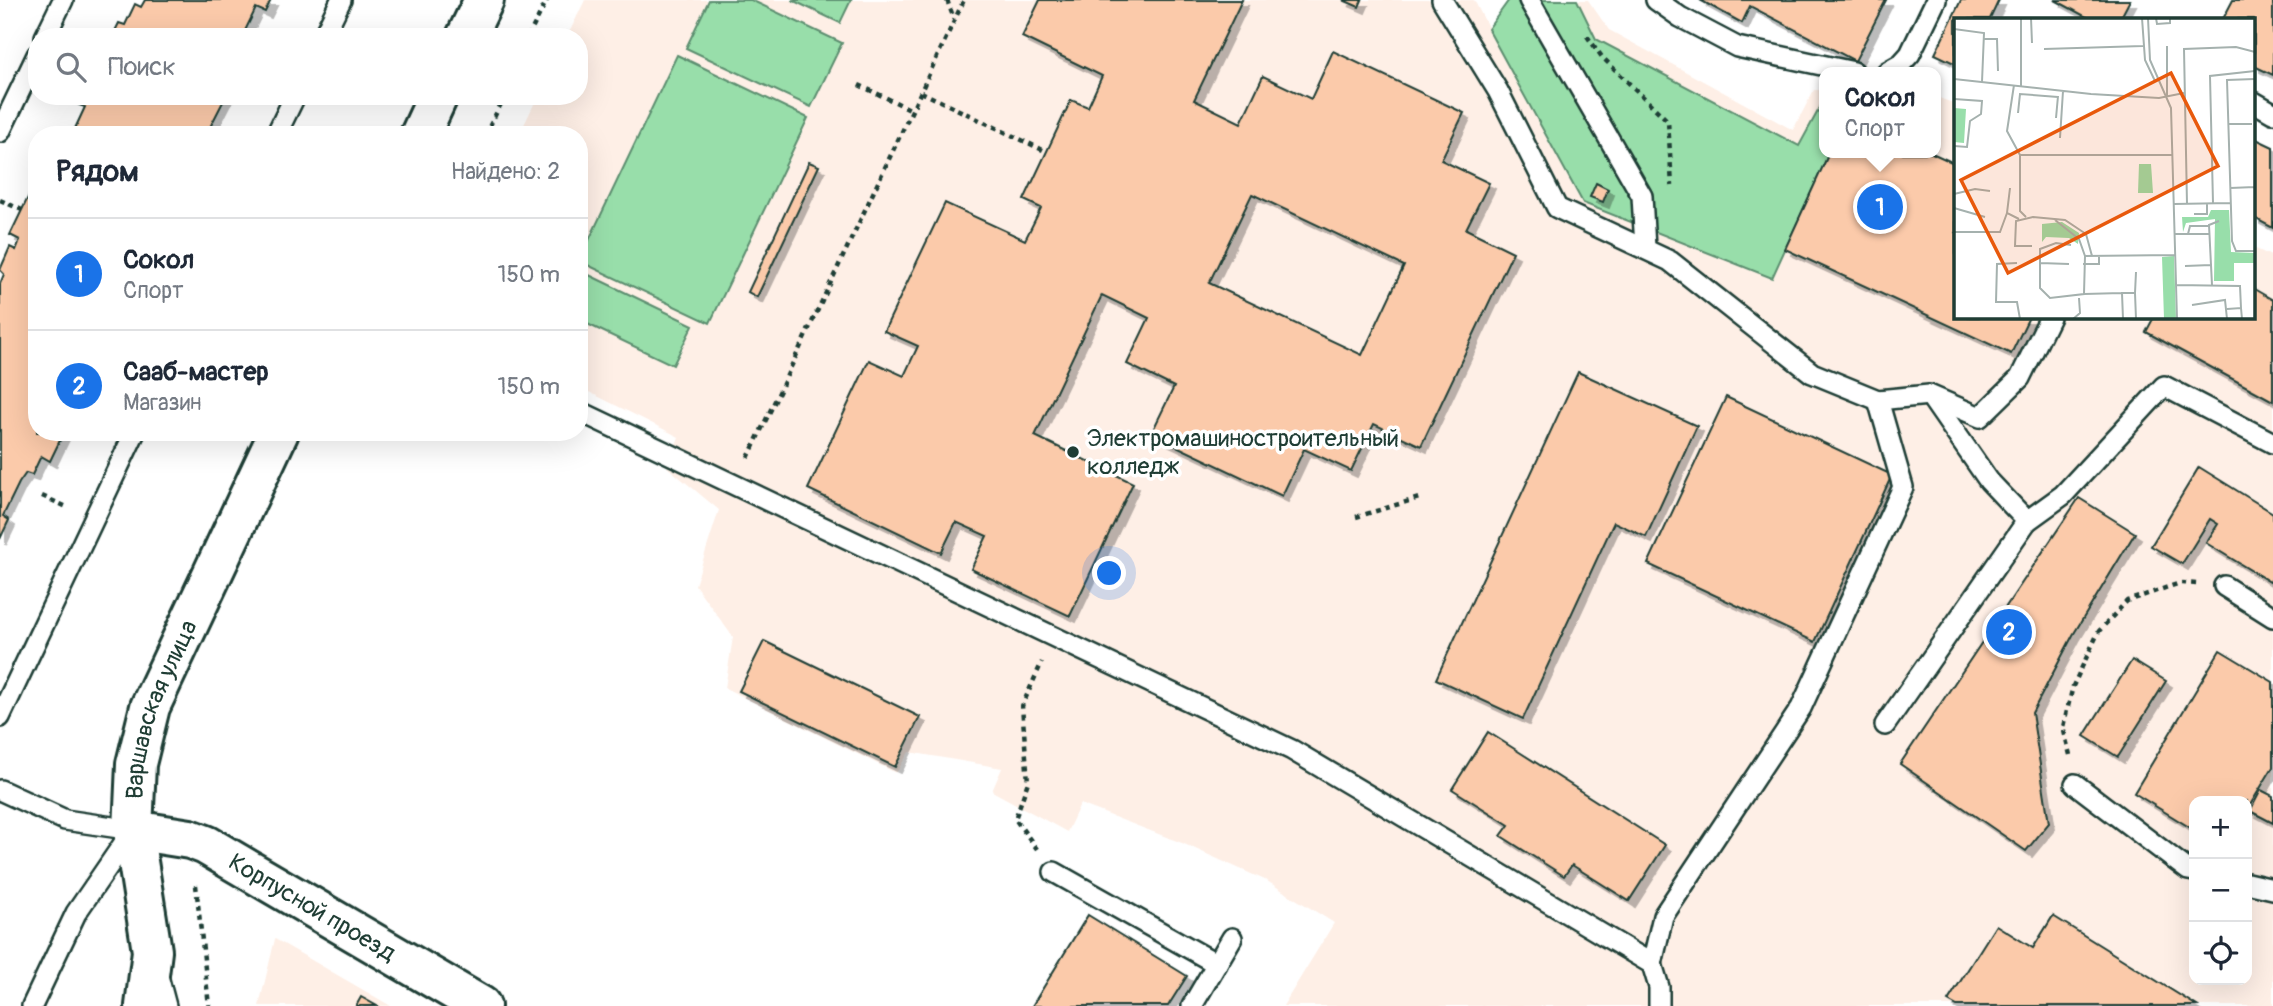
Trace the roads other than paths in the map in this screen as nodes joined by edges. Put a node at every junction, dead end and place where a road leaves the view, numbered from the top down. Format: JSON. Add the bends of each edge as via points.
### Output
{"nodes":[{"id":1,"x":63,"y":0,"type":"edge"},
{"id":2,"x":341,"y":0,"type":"edge"},
{"id":3,"x":484,"y":0,"type":"edge"},
{"id":4,"x":1443,"y":0,"type":"edge"},
{"id":5,"x":1530,"y":0,"type":"edge"},
{"id":6,"x":1656,"y":0,"type":"edge"},
{"id":7,"x":1936,"y":0,"type":"edge"},
{"id":8,"x":50,"y":28,"type":"edge"},
{"id":9,"x":327,"y":28,"type":"edge"},
{"id":10,"x":470,"y":28,"type":"edge"},
{"id":11,"x":1831,"y":67,"type":"edge"},
{"id":12,"x":1896,"y":67,"type":"edge"},
{"id":13,"x":28,"y":74,"type":"edge"},
{"id":14,"x":2256,"y":103,"type":"edge"},
{"id":15,"x":291,"y":105,"type":"edge"},
{"id":16,"x":434,"y":105,"type":"edge"},
{"id":17,"x":2273,"y":113,"type":"edge"},
{"id":18,"x":280,"y":126,"type":"edge"},
{"id":19,"x":424,"y":126,"type":"edge"},
{"id":20,"x":0,"y":132,"type":"edge"},
{"id":21,"x":1645,"y":248,"type":"junction"},
{"id":22,"x":2050,"y":318,"type":"edge"},
{"id":23,"x":1929,"y":395,"type":"junction"},
{"id":24,"x":1878,"y":400,"type":"junction"},
{"id":25,"x":588,"y":415,"type":"edge"},
{"id":26,"x":131,"y":441,"type":"edge"},
{"id":27,"x":275,"y":441,"type":"edge"},
{"id":28,"x":2273,"y":443,"type":"edge"},
{"id":29,"x":2027,"y":521,"type":"junction"},
{"id":30,"x":2224,"y":586,"type":"road end"},
{"id":31,"x":2273,"y":617,"type":"edge"},
{"id":32,"x":0,"y":717,"type":"edge"},
{"id":33,"x":1885,"y":725,"type":"dead end"},
{"id":34,"x":2075,"y":783,"type":"road end"},
{"id":35,"x":0,"y":790,"type":"edge"},
{"id":36,"x":133,"y":830,"type":"junction"},
{"id":37,"x":2189,"y":870,"type":"edge"},
{"id":38,"x":1054,"y":872,"type":"road end"},
{"id":39,"x":2252,"y":884,"type":"edge"},
{"id":40,"x":2273,"y":889,"type":"edge"},
{"id":41,"x":1232,"y":938,"type":"dead end"},
{"id":42,"x":152,"y":951,"type":"junction"},
{"id":43,"x":1217,"y":964,"type":"junction"},
{"id":44,"x":1652,"y":964,"type":"junction"},
{"id":45,"x":32,"y":1006,"type":"edge"},
{"id":46,"x":145,"y":1006,"type":"edge"},
{"id":47,"x":166,"y":1006,"type":"edge"},
{"id":48,"x":481,"y":1006,"type":"edge"},
{"id":49,"x":1192,"y":1006,"type":"edge"},
{"id":50,"x":1659,"y":1006,"type":"edge"}],
"edges":[{"from":1,"to":8,"type":"lane"},
{"from":2,"to":9,"type":"lane"},
{"from":3,"to":10,"type":"street"},
{"from":4,"to":21,"type":"lane","via":[[1498,91],[1557,208]]},
{"from":5,"to":21,"type":"lane","via":[[1642,196]]},
{"from":6,"to":11,"type":"lane","via":[[1680,18],[1737,47]]},
{"from":7,"to":12,"type":"lane","via":[[1910,54]]},
{"from":13,"to":20,"type":"lane"},
{"from":14,"to":17,"type":"lane"},
{"from":15,"to":18,"type":"lane"},
{"from":16,"to":19,"type":"street"},
{"from":21,"to":24,"type":"lane","via":[[1670,261],[1812,373]]},
{"from":22,"to":23,"type":"lane","via":[[2020,379],[1980,417]]},
{"from":23,"to":24,"type":"lane"},
{"from":23,"to":29,"type":"lane","via":[[1989,481]]},
{"from":24,"to":44,"type":"lane","via":[[1903,487],[1801,708],[1662,916]]},
{"from":25,"to":44,"type":"lane","via":[[1292,750]]},
{"from":26,"to":32,"type":"lane"},
{"from":27,"to":36,"type":"street","name":"Варшавская улица","via":[[150,707],[136,764]]},
{"from":28,"to":29,"type":"lane","via":[[2164,386],[2063,495]]},
{"from":29,"to":33,"type":"lane"},
{"from":30,"to":31,"type":"lane"},
{"from":34,"to":37,"type":"lane"},
{"from":35,"to":36,"type":"lane","via":[[65,820]]},
{"from":36,"to":42,"type":"street","name":"Варшавская улица"},
{"from":36,"to":45,"type":"lane","via":[[76,912]]},
{"from":36,"to":48,"type":"street","name":"Корпусной проезд","via":[[206,845]]},
{"from":38,"to":43,"type":"lane"},
{"from":39,"to":40,"type":"lane"},
{"from":41,"to":43,"type":"lane"},
{"from":42,"to":46,"type":"street","name":"Варшавская улица"},
{"from":42,"to":47,"type":"lane"},
{"from":43,"to":49,"type":"lane"},
{"from":44,"to":50,"type":"lane"}]}
